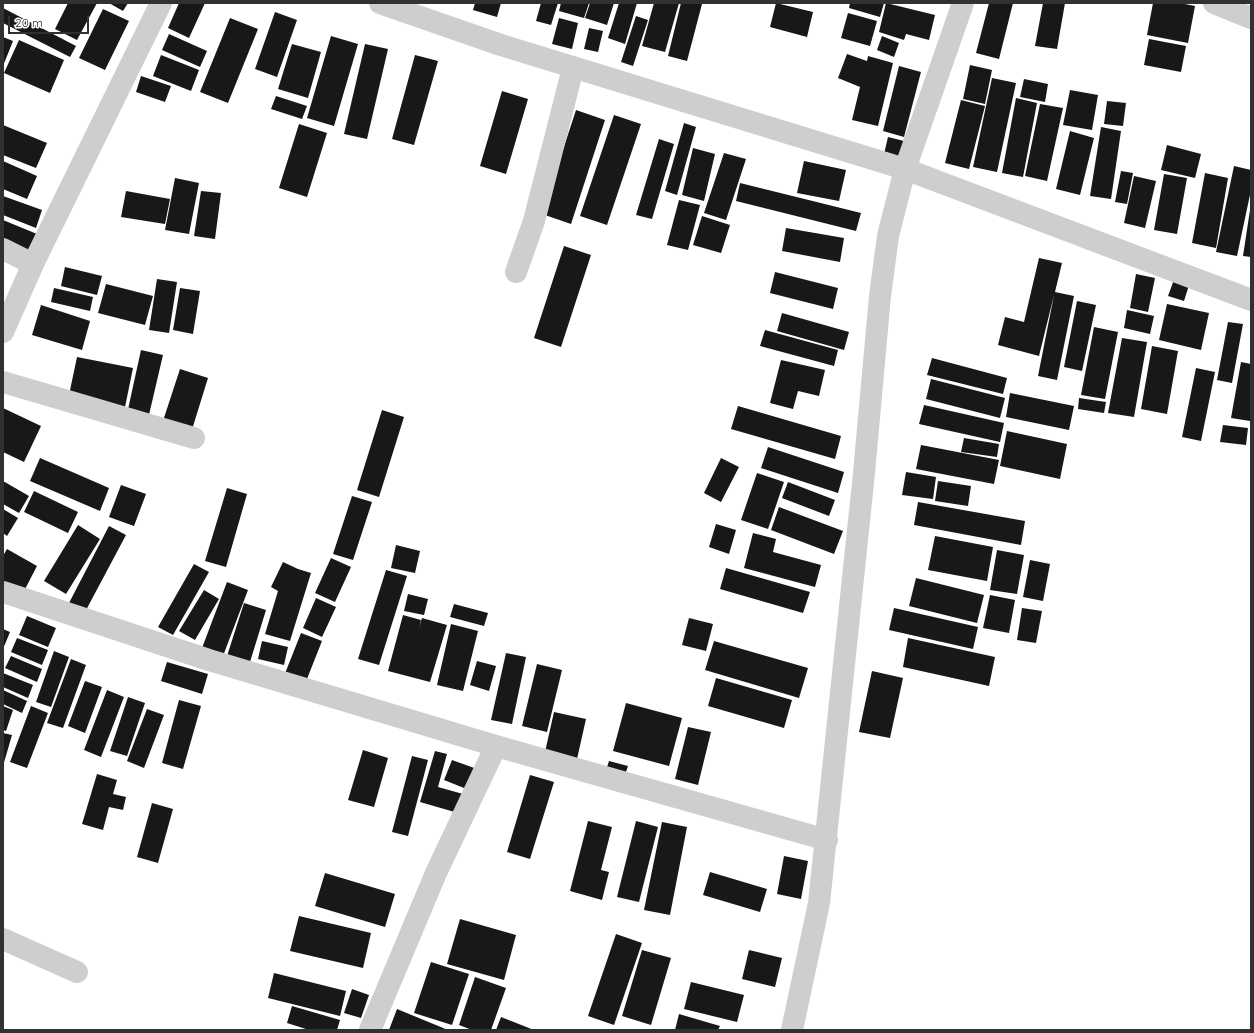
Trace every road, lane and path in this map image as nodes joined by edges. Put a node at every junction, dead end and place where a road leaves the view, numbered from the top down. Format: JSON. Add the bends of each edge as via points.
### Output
{"nodes":[{"id":1,"x":161,"y":3,"type":"edge"},
{"id":2,"x":380,"y":3,"type":"edge"},
{"id":3,"x":963,"y":3,"type":"edge"},
{"id":4,"x":1214,"y":3,"type":"edge"},
{"id":5,"x":1251,"y":18,"type":"edge"},
{"id":6,"x":573,"y":68,"type":"junction"},
{"id":7,"x":905,"y":169,"type":"junction"},
{"id":8,"x":3,"y":250,"type":"edge"},
{"id":9,"x":33,"y":264,"type":"junction"},
{"id":10,"x":516,"y":272,"type":"dead end"},
{"id":11,"x":1251,"y":300,"type":"edge"},
{"id":12,"x":3,"y":332,"type":"edge"},
{"id":13,"x":3,"y":382,"type":"edge"},
{"id":14,"x":194,"y":438,"type":"dead end"},
{"id":15,"x":3,"y":592,"type":"edge"},
{"id":16,"x":496,"y":746,"type":"junction"},
{"id":17,"x":827,"y":840,"type":"junction"},
{"id":18,"x":3,"y":939,"type":"edge"},
{"id":19,"x":77,"y":972,"type":"dead end"},
{"id":20,"x":370,"y":1030,"type":"edge"},
{"id":21,"x":792,"y":1030,"type":"edge"}],
"edges":[{"from":1,"to":9,"type":"street"},
{"from":2,"to":6,"type":"street"},
{"from":3,"to":7,"type":"street"},
{"from":4,"to":5,"type":"street"},
{"from":6,"to":7,"type":"street"},
{"from":6,"to":10,"type":"street","via":[[534,221]]},
{"from":7,"to":11,"type":"street"},
{"from":7,"to":17,"type":"street","via":[[888,236],[880,296]]},
{"from":8,"to":9,"type":"street"},
{"from":9,"to":12,"type":"street"},
{"from":13,"to":14,"type":"street"},
{"from":15,"to":16,"type":"street","via":[[209,660]]},
{"from":16,"to":17,"type":"street"},
{"from":16,"to":20,"type":"street","via":[[436,873]]},
{"from":17,"to":21,"type":"street","via":[[819,903]]},
{"from":18,"to":19,"type":"street"}]}
